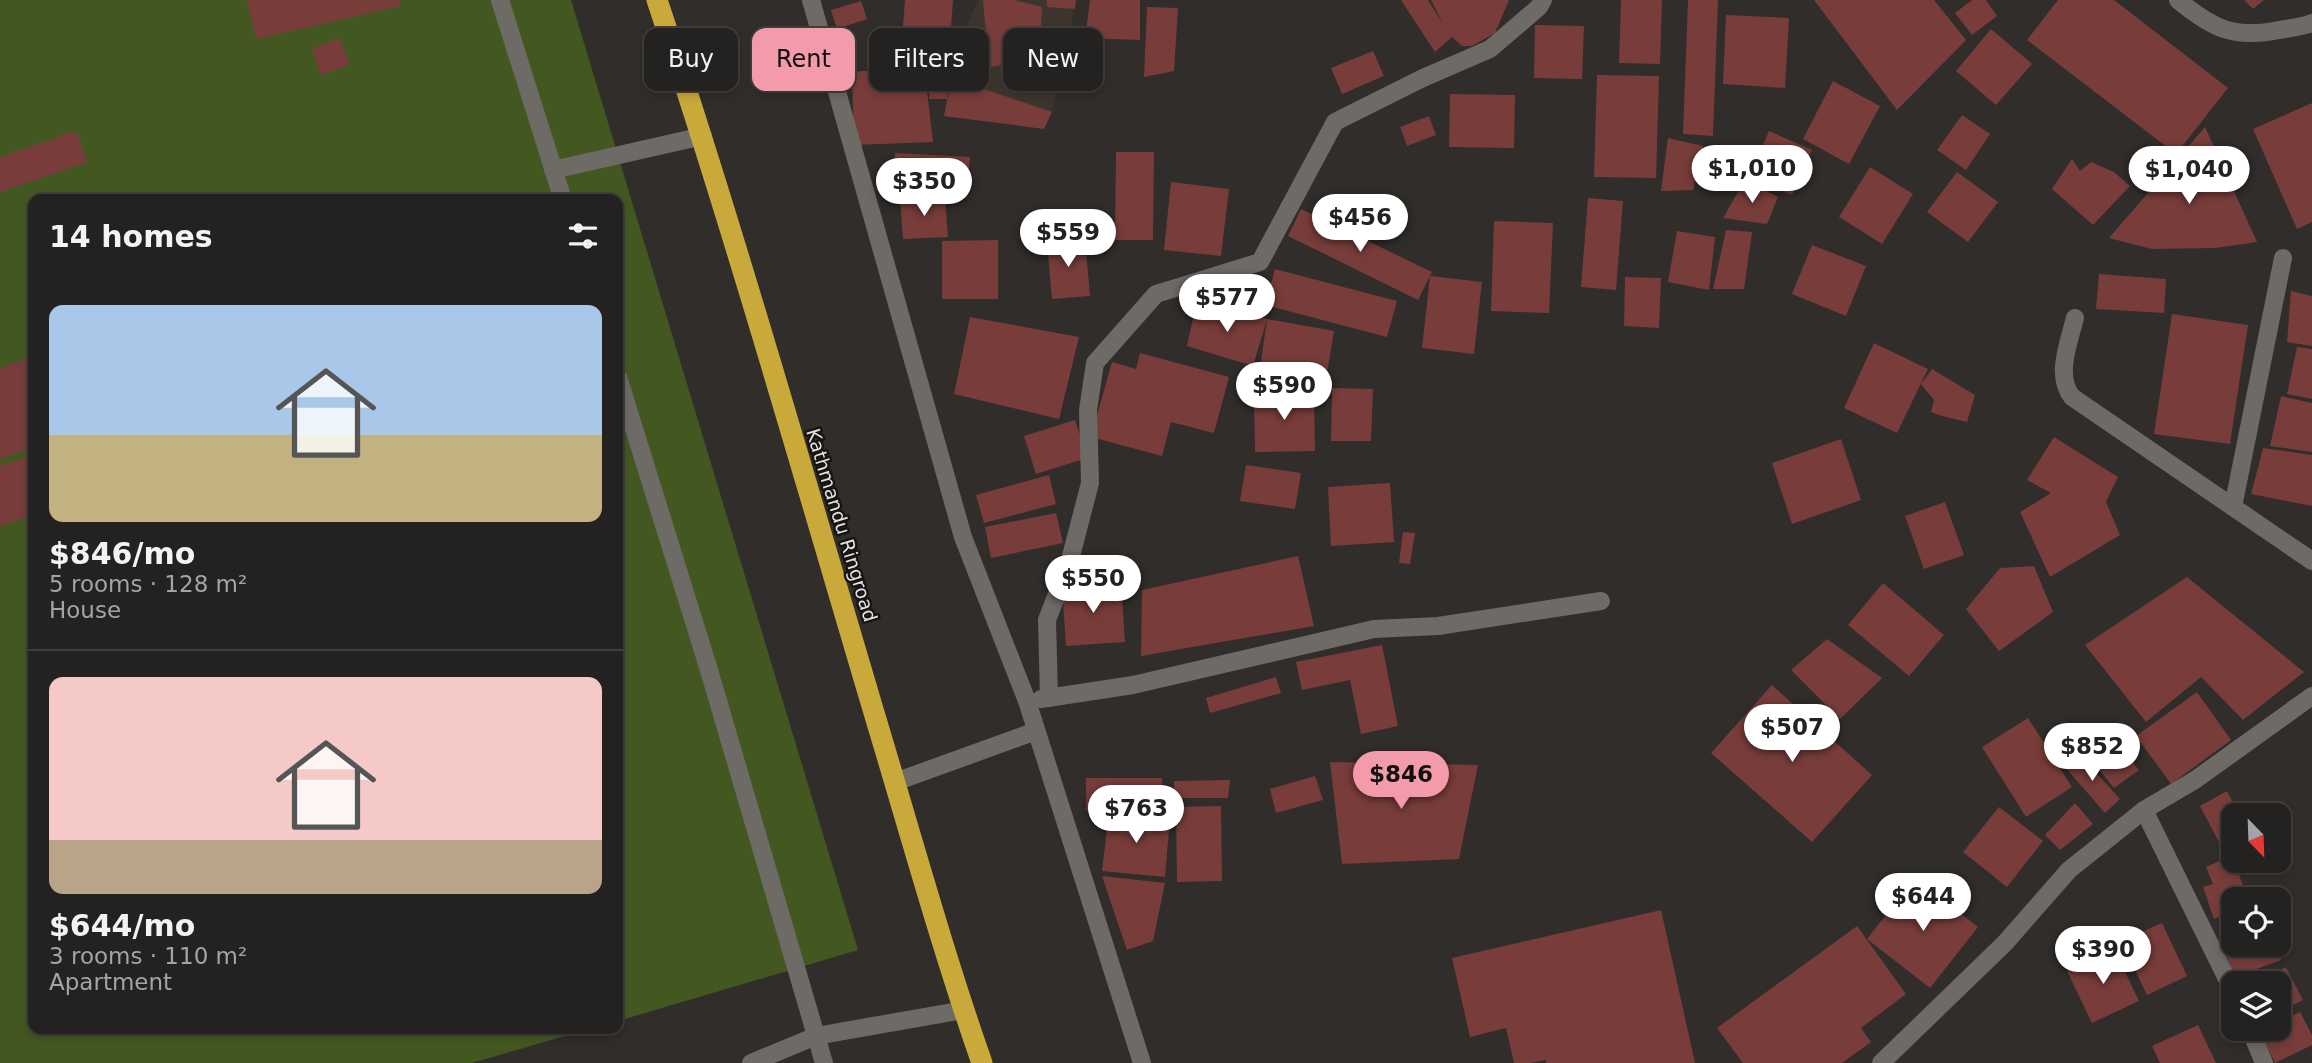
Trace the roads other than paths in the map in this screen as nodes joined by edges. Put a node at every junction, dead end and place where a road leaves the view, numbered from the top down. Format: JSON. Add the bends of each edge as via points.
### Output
{"nodes":[{"id":1,"x":500,"y":0,"type":"edge"},
{"id":2,"x":657,"y":0,"type":"edge"},
{"id":3,"x":811,"y":0,"type":"edge"},
{"id":4,"x":1543,"y":0,"type":"edge"},
{"id":5,"x":2178,"y":0,"type":"edge"},
{"id":6,"x":2312,"y":23,"type":"edge"},
{"id":7,"x":703,"y":136,"type":"junction"},
{"id":8,"x":553,"y":170,"type":"junction"},
{"id":9,"x":560,"y":194,"type":"edge"},
{"id":10,"x":2283,"y":258,"type":"dead end"},
{"id":11,"x":2075,"y":318,"type":"dead end"},
{"id":12,"x":623,"y":393,"type":"edge"},
{"id":13,"x":2233,"y":507,"type":"junction"},
{"id":14,"x":2312,"y":561,"type":"edge"},
{"id":15,"x":1601,"y":601,"type":"dead end"},
{"id":16,"x":2312,"y":696,"type":"edge"},
{"id":17,"x":1049,"y":698,"type":"junction"},
{"id":18,"x":1027,"y":701,"type":"junction"},
{"id":19,"x":1036,"y":731,"type":"junction"},
{"id":20,"x":895,"y":782,"type":"junction"},
{"id":21,"x":2144,"y":810,"type":"junction"},
{"id":22,"x":2223,"y":971,"type":"edge"},
{"id":23,"x":964,"y":1010,"type":"junction"},
{"id":24,"x":816,"y":1036,"type":"junction"},
{"id":25,"x":2255,"y":1041,"type":"edge"},
{"id":26,"x":751,"y":1063,"type":"edge"},
{"id":27,"x":824,"y":1063,"type":"edge"},
{"id":28,"x":982,"y":1063,"type":"edge"},
{"id":29,"x":1142,"y":1063,"type":"edge"},
{"id":30,"x":1881,"y":1063,"type":"edge"},
{"id":31,"x":2264,"y":1063,"type":"edge"}],
"edges":[{"from":1,"to":8,"type":"street"},
{"from":2,"to":7,"type":"highway","name":"Kathmandu Ringroad"},
{"from":3,"to":18,"type":"street","via":[[963,537]]},
{"from":4,"to":17,"type":"street","via":[[1490,49],[1335,122],[1260,262],[1156,294],[1095,363],[1088,410],[1090,483],[1070,560],[1047,620]]},
{"from":5,"to":6,"type":"street","via":[[2201,19],[2230,32],[2256,34]]},
{"from":7,"to":8,"type":"street"},
{"from":7,"to":20,"type":"highway","name":"Kathmandu Ringroad"},
{"from":8,"to":9,"type":"street"},
{"from":10,"to":13,"type":"street"},
{"from":11,"to":13,"type":"street","via":[[2064,379],[2072,397]]},
{"from":12,"to":24,"type":"street"},
{"from":13,"to":14,"type":"street"},
{"from":15,"to":17,"type":"street","via":[[1438,626],[1374,629],[1133,685]]},
{"from":16,"to":21,"type":"street","via":[[2195,780]]},
{"from":17,"to":18,"type":"street"},
{"from":18,"to":19,"type":"street"},
{"from":19,"to":20,"type":"street"},
{"from":19,"to":29,"type":"street"},
{"from":20,"to":23,"type":"highway","name":"Kathmandu Ringroad"},
{"from":21,"to":22,"type":"street"},
{"from":21,"to":30,"type":"street","via":[[2069,870],[2005,943]]},
{"from":23,"to":24,"type":"street"},
{"from":23,"to":28,"type":"highway","name":"Kathmandu Ringroad"},
{"from":24,"to":26,"type":"street"},
{"from":24,"to":27,"type":"street"},
{"from":25,"to":31,"type":"street"}]}
